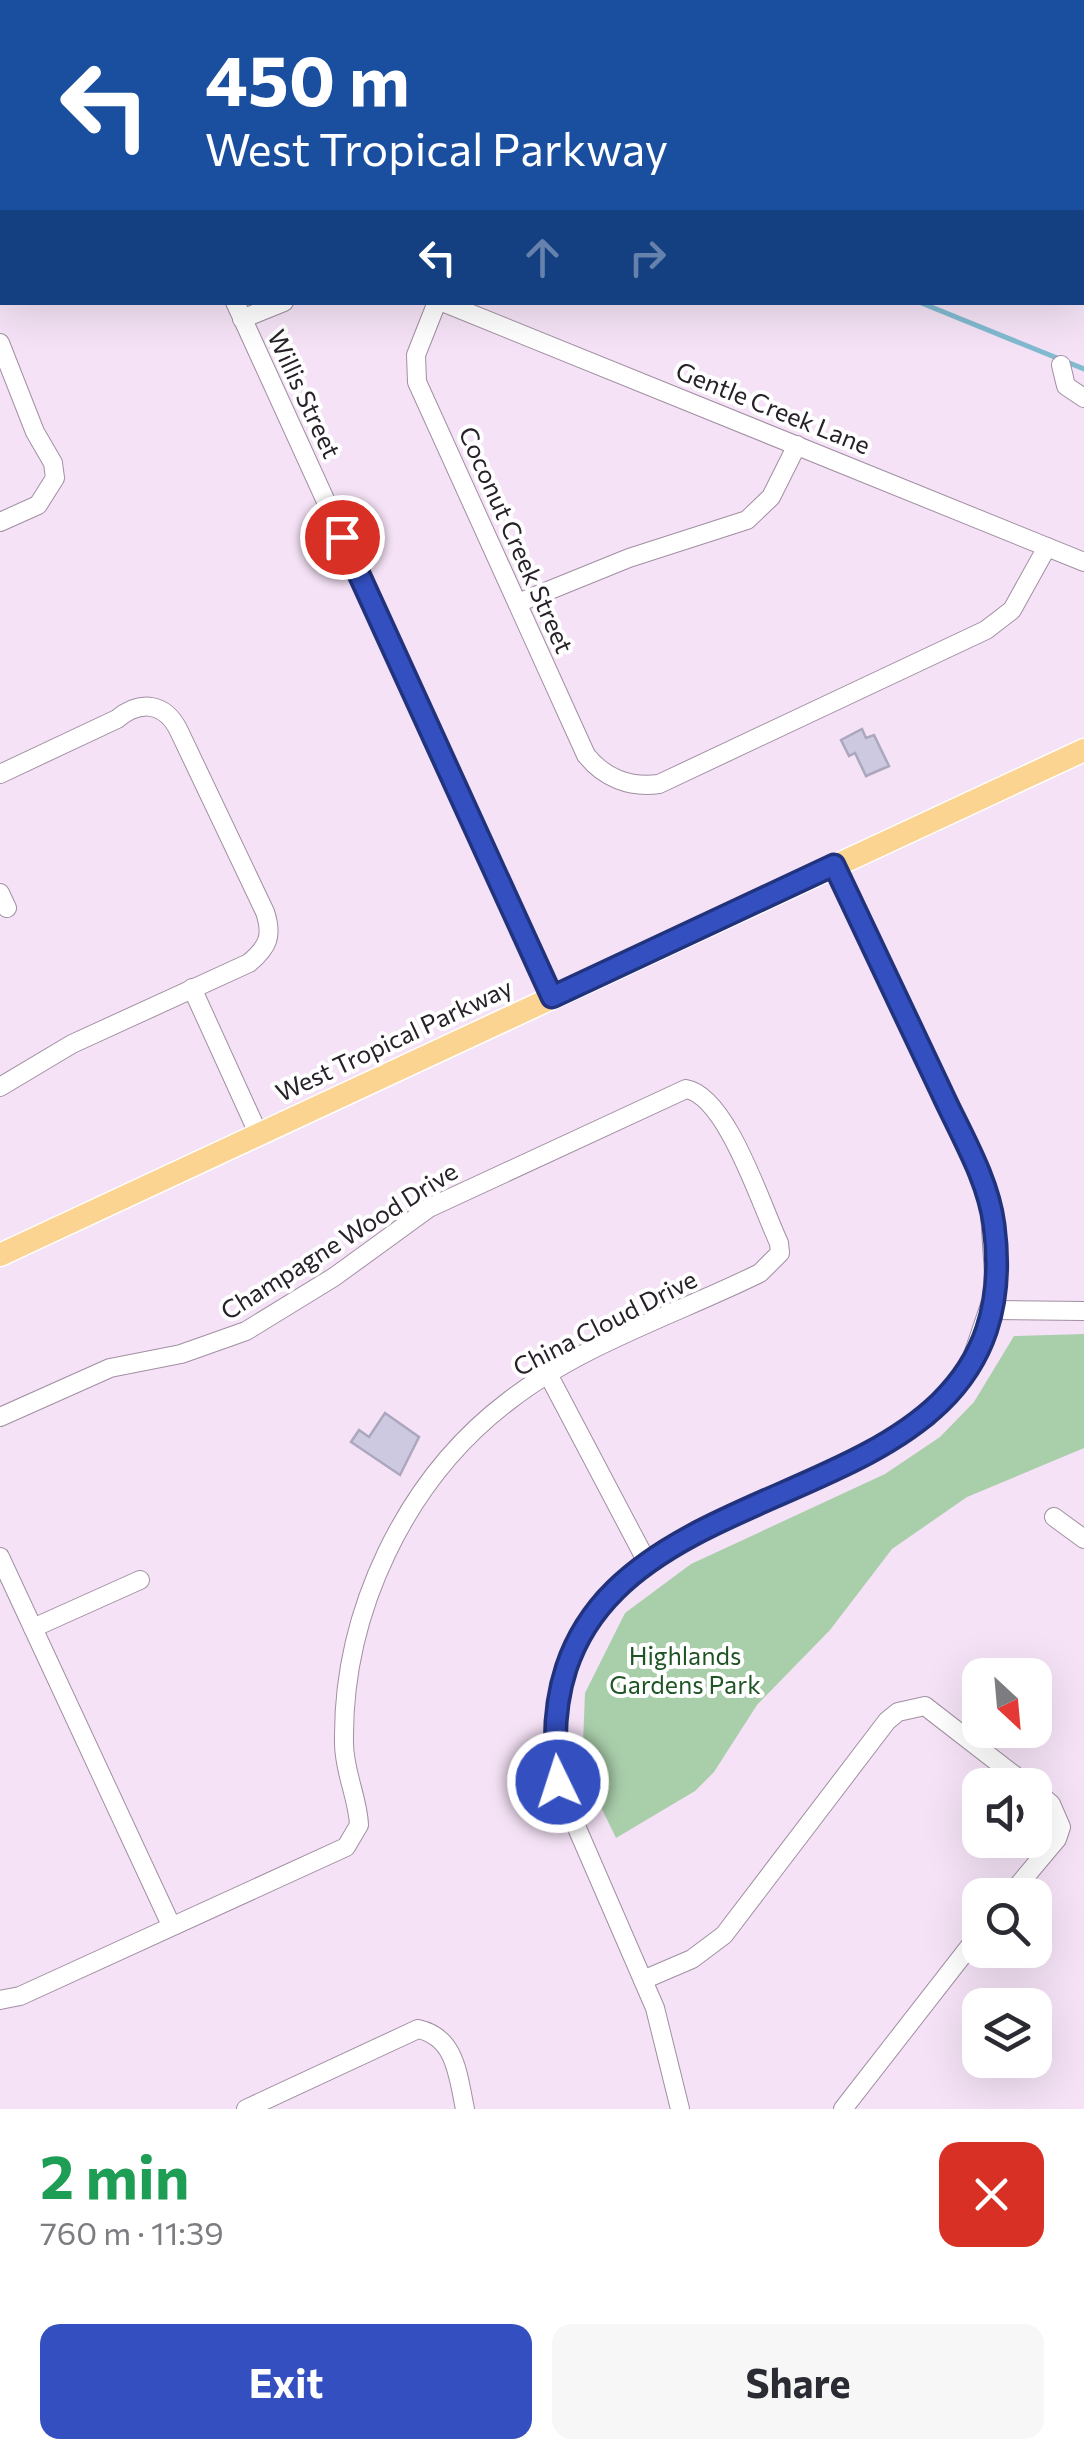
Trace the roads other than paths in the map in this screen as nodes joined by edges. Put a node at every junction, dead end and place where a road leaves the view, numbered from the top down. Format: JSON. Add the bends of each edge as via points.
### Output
{"nodes":[{"id":1,"x":269,"y":305,"type":"edge"},
{"id":2,"x":439,"y":305,"type":"edge"},
{"id":3,"x":447,"y":305,"type":"edge"},
{"id":4,"x":238,"y":311,"type":"edge"},
{"id":5,"x":0,"y":343,"type":"edge"},
{"id":6,"x":1062,"y":365,"type":"dead end"},
{"id":7,"x":1084,"y":398,"type":"edge"},
{"id":8,"x":797,"y":445,"type":"junction"},
{"id":9,"x":0,"y":522,"type":"edge"},
{"id":10,"x":1047,"y":547,"type":"junction"},
{"id":11,"x":1084,"y":562,"type":"edge"},
{"id":12,"x":518,"y":602,"type":"junction"},
{"id":13,"x":1084,"y":750,"type":"edge"},
{"id":14,"x":0,"y":774,"type":"edge"},
{"id":15,"x":834,"y":865,"type":"junction"},
{"id":16,"x":192,"y":988,"type":"junction"},
{"id":17,"x":552,"y":997,"type":"junction"},
{"id":18,"x":0,"y":1087,"type":"edge"},
{"id":19,"x":258,"y":1133,"type":"junction"},
{"id":20,"x":780,"y":1253,"type":"joint"},
{"id":21,"x":0,"y":1255,"type":"edge"},
{"id":22,"x":991,"y":1310,"type":"junction"},
{"id":23,"x":1084,"y":1311,"type":"edge"},
{"id":24,"x":549,"y":1376,"type":"junction"},
{"id":25,"x":0,"y":1417,"type":"edge"},
{"id":26,"x":1054,"y":1517,"type":"dead end"},
{"id":27,"x":1084,"y":1539,"type":"edge"},
{"id":28,"x":0,"y":1556,"type":"edge"},
{"id":29,"x":647,"y":1562,"type":"junction"},
{"id":30,"x":140,"y":1580,"type":"dead end"},
{"id":31,"x":33,"y":1628,"type":"junction"},
{"id":32,"x":1005,"y":1768,"type":"edge"},
{"id":33,"x":1052,"y":1804,"type":"edge"},
{"id":34,"x":1052,"y":1845,"type":"edge"},
{"id":35,"x":1041,"y":1858,"type":"edge"},
{"id":36,"x":1024,"y":1878,"type":"edge"},
{"id":37,"x":171,"y":1925,"type":"junction"},
{"id":38,"x":962,"y":1957,"type":"edge"},
{"id":39,"x":643,"y":1980,"type":"junction"},
{"id":40,"x":0,"y":2000,"type":"edge"},
{"id":41,"x":246,"y":2109,"type":"edge"},
{"id":42,"x":465,"y":2109,"type":"edge"},
{"id":43,"x":680,"y":2109,"type":"edge"},
{"id":44,"x":842,"y":2109,"type":"edge"}],
"edges":[{"from":1,"to":4,"type":"street"},
{"from":2,"to":12,"type":"street","name":"Coconut Creek Street","via":[[416,356],[417,382]]},
{"from":3,"to":8,"type":"street","name":"Gentle Creek Lane"},
{"from":4,"to":17,"type":"street","name":"Willis Street"},
{"from":5,"to":9,"type":"street","via":[[53,463],[53,486],[38,504]]},
{"from":6,"to":7,"type":"street","via":[[1066,386]]},
{"from":8,"to":10,"type":"street","name":"Gentle Creek Lane"},
{"from":8,"to":12,"type":"street","via":[[772,497],[748,520]]},
{"from":10,"to":11,"type":"street","name":"Gentle Creek Lane"},
{"from":10,"to":12,"type":"street","name":"Coconut Creek Street","via":[[1012,610],[986,630],[659,784],[620,780],[586,755]]},
{"from":13,"to":15,"type":"main road","name":"West Tropical Parkway"},
{"from":14,"to":16,"type":"street","via":[[130,708],[153,707],[173,718],[270,934],[249,963]]},
{"from":15,"to":17,"type":"main road","name":"West Tropical Parkway"},
{"from":15,"to":22,"type":"street","via":[[989,1198],[996,1253]]},
{"from":16,"to":18,"type":"street","via":[[72,1044]]},
{"from":16,"to":19,"type":"street"},
{"from":17,"to":19,"type":"main road","name":"West Tropical Parkway"},
{"from":19,"to":21,"type":"main road","name":"West Tropical Parkway"},
{"from":20,"to":24,"type":"street","name":"China Cloud Drive","via":[[760,1273]]},
{"from":20,"to":25,"type":"street","name":"Champagne Wood Drive","via":[[718,1111],[696,1091],[670,1094],[429,1208],[246,1332],[110,1368]]},
{"from":22,"to":23,"type":"street"},
{"from":22,"to":29,"type":"street","via":[[954,1391],[909,1431]]},
{"from":24,"to":29,"type":"street"},
{"from":24,"to":37,"type":"street","name":"China Cloud Drive","via":[[510,1400],[456,1451],[385,1555],[358,1630],[348,1690],[344,1744],[359,1815],[356,1835],[338,1852]]},
{"from":26,"to":27,"type":"street"},
{"from":28,"to":31,"type":"street"},
{"from":29,"to":39,"type":"street","via":[[584,1625],[554,1720],[567,1813]]},
{"from":30,"to":31,"type":"street"},
{"from":31,"to":37,"type":"street"},
{"from":32,"to":39,"type":"street","via":[[925,1706],[887,1721],[724,1935],[692,1959]]},
{"from":33,"to":34,"type":"street","via":[[1062,1827]]},
{"from":35,"to":36,"type":"street"},
{"from":37,"to":40,"type":"street"},
{"from":38,"to":44,"type":"street"},
{"from":39,"to":43,"type":"street"},
{"from":41,"to":42,"type":"street","via":[[418,2030],[450,2047]]}]}
